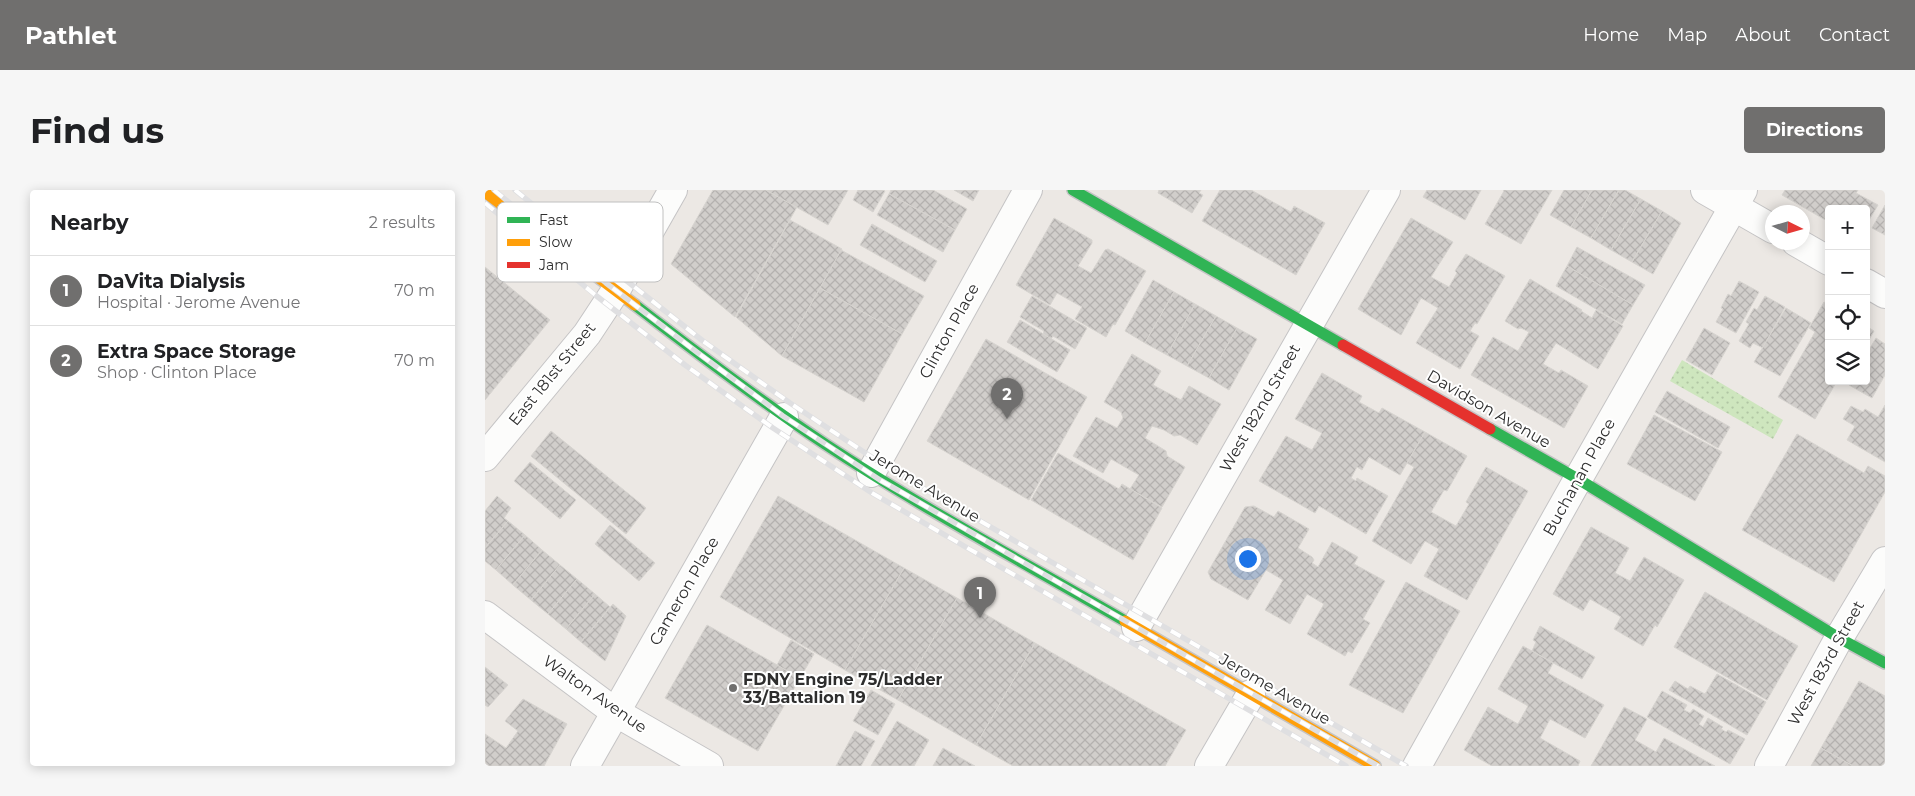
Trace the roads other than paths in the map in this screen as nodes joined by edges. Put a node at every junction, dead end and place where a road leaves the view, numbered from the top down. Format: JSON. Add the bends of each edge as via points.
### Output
{"nodes":[{"id":1,"x":673,"y":190,"type":"edge"},
{"id":2,"x":1028,"y":190,"type":"edge"},
{"id":3,"x":1073,"y":190,"type":"edge"},
{"id":4,"x":1386,"y":190,"type":"edge"},
{"id":5,"x":1705,"y":190,"type":"edge"},
{"id":6,"x":485,"y":192,"type":"edge"},
{"id":7,"x":1738,"y":198,"type":"edge"},
{"id":8,"x":498,"y":202,"type":"edge"},
{"id":9,"x":663,"y":208,"type":"edge"},
{"id":10,"x":1765,"y":221,"type":"edge"},
{"id":11,"x":1810,"y":250,"type":"edge"},
{"id":12,"x":1825,"y":259,"type":"edge"},
{"id":13,"x":605,"y":282,"type":"edge"},
{"id":14,"x":621,"y":282,"type":"edge"},
{"id":15,"x":1870,"y":285,"type":"edge"},
{"id":16,"x":616,"y":290,"type":"junction"},
{"id":17,"x":1885,"y":294,"type":"edge"},
{"id":18,"x":1308,"y":324,"type":"junction"},
{"id":19,"x":784,"y":416,"type":"junction"},
{"id":20,"x":485,"y":457,"type":"edge"},
{"id":21,"x":871,"y":473,"type":"junction"},
{"id":22,"x":1577,"y":479,"type":"junction"},
{"id":23,"x":1885,"y":561,"type":"edge"},
{"id":24,"x":485,"y":615,"type":"edge"},
{"id":25,"x":1136,"y":627,"type":"junction"},
{"id":26,"x":1839,"y":638,"type":"junction"},
{"id":27,"x":1885,"y":663,"type":"edge"},
{"id":28,"x":1251,"y":694,"type":"junction"},
{"id":29,"x":615,"y":712,"type":"junction"},
{"id":30,"x":585,"y":766,"type":"edge"},
{"id":31,"x":709,"y":766,"type":"edge"},
{"id":32,"x":1209,"y":766,"type":"edge"},
{"id":33,"x":1375,"y":766,"type":"edge"},
{"id":34,"x":1417,"y":766,"type":"edge"},
{"id":35,"x":1769,"y":766,"type":"edge"}],
"edges":[{"from":1,"to":9,"type":"street","name":"East 181st Street"},
{"from":2,"to":21,"type":"street","name":"Clinton Place"},
{"from":3,"to":18,"type":"main road","name":"Davidson Avenue"},
{"from":4,"to":18,"type":"street","name":"West 182nd Street"},
{"from":5,"to":7,"type":"street"},
{"from":6,"to":8,"type":"main road","name":"Jerome Avenue"},
{"from":7,"to":10,"type":"street"},
{"from":7,"to":22,"type":"street","name":"Buchanan Place"},
{"from":11,"to":12,"type":"street"},
{"from":13,"to":16,"type":"main road","name":"Jerome Avenue"},
{"from":14,"to":16,"type":"street","name":"East 181st Street"},
{"from":15,"to":17,"type":"street"},
{"from":16,"to":19,"type":"main road","name":"Jerome Avenue","via":[[737,384]]},
{"from":16,"to":20,"type":"street","name":"East 181st Street","via":[[587,334]]},
{"from":18,"to":22,"type":"main road","name":"Davidson Avenue"},
{"from":18,"to":25,"type":"street","name":"West 182nd Street"},
{"from":19,"to":21,"type":"main road","name":"Jerome Avenue"},
{"from":19,"to":29,"type":"street","name":"Cameron Place"},
{"from":21,"to":25,"type":"main road","name":"Jerome Avenue"},
{"from":22,"to":26,"type":"main road","name":"Davidson Avenue"},
{"from":22,"to":34,"type":"street","name":"Buchanan Place"},
{"from":23,"to":26,"type":"street","name":"West 183rd Street"},
{"from":24,"to":29,"type":"street","name":"Walton Avenue"},
{"from":25,"to":28,"type":"main road","name":"Jerome Avenue"},
{"from":26,"to":27,"type":"main road","name":"Davidson Avenue"},
{"from":26,"to":35,"type":"street","name":"West 183rd Street"},
{"from":28,"to":32,"type":"street"},
{"from":28,"to":33,"type":"main road","name":"Jerome Avenue"},
{"from":29,"to":30,"type":"street","name":"Cameron Place"},
{"from":29,"to":31,"type":"street","name":"Walton Avenue"}]}
